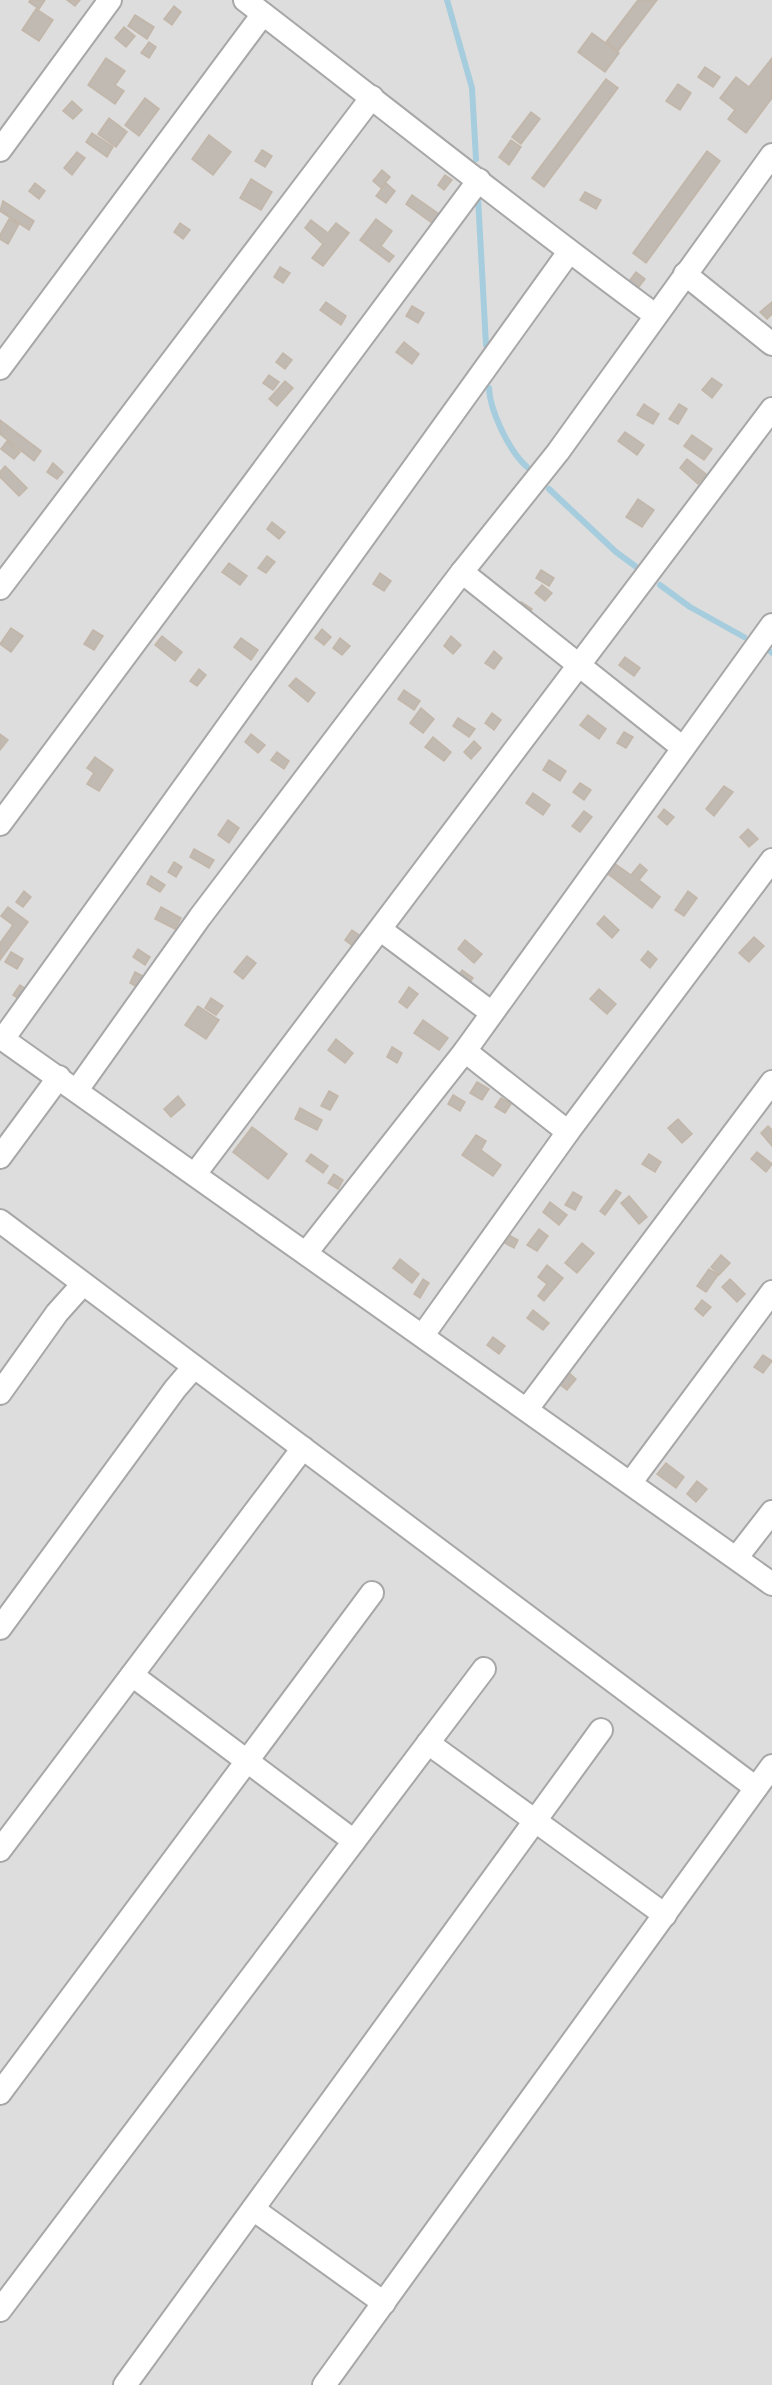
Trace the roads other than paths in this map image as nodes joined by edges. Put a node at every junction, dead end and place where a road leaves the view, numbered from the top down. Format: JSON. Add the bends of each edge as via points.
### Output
{"nodes":[{"id":1,"x":110,"y":0,"type":"edge"},
{"id":2,"x":245,"y":0,"type":"edge"},
{"id":3,"x":263,"y":14,"type":"junction"},
{"id":4,"x":372,"y":97,"type":"junction"},
{"id":5,"x":0,"y":150,"type":"edge"},
{"id":6,"x":772,"y":155,"type":"edge"},
{"id":7,"x":479,"y":180,"type":"junction"},
{"id":8,"x":569,"y":252,"type":"junction"},
{"id":9,"x":686,"y":274,"type":"junction"},
{"id":10,"x":655,"y":315,"type":"junction"},
{"id":11,"x":772,"y":344,"type":"edge"},
{"id":12,"x":0,"y":368,"type":"edge"},
{"id":13,"x":772,"y":409,"type":"edge"},
{"id":14,"x":462,"y":573,"type":"junction"},
{"id":15,"x":0,"y":588,"type":"edge"},
{"id":16,"x":772,"y":625,"type":"edge"},
{"id":17,"x":579,"y":667,"type":"junction"},
{"id":18,"x":683,"y":748,"type":"junction"},
{"id":19,"x":0,"y":825,"type":"edge"},
{"id":20,"x":772,"y":860,"type":"edge"},
{"id":21,"x":381,"y":930,"type":"junction"},
{"id":22,"x":492,"y":1013,"type":"junction"},
{"id":23,"x":2,"y":1038,"type":"edge"},
{"id":24,"x":465,"y":1050,"type":"junction"},
{"id":25,"x":59,"y":1077,"type":"junction"},
{"id":26,"x":772,"y":1082,"type":"edge"},
{"id":27,"x":77,"y":1090,"type":"junction"},
{"id":28,"x":568,"y":1132,"type":"junction"},
{"id":29,"x":0,"y":1157,"type":"edge"},
{"id":30,"x":195,"y":1174,"type":"junction"},
{"id":31,"x":0,"y":1221,"type":"edge"},
{"id":32,"x":306,"y":1253,"type":"junction"},
{"id":33,"x":83,"y":1284,"type":"junction"},
{"id":34,"x":772,"y":1292,"type":"edge"},
{"id":35,"x":423,"y":1335,"type":"junction"},
{"id":36,"x":194,"y":1367,"type":"junction"},
{"id":37,"x":0,"y":1393,"type":"edge"},
{"id":38,"x":527,"y":1408,"type":"junction"},
{"id":39,"x":303,"y":1448,"type":"junction"},
{"id":40,"x":631,"y":1482,"type":"junction"},
{"id":41,"x":772,"y":1512,"type":"edge"},
{"id":42,"x":737,"y":1557,"type":"junction"},
{"id":43,"x":772,"y":1584,"type":"edge"},
{"id":44,"x":372,"y":1593,"type":"dead end"},
{"id":45,"x":0,"y":1628,"type":"edge"},
{"id":46,"x":484,"y":1669,"type":"dead end"},
{"id":47,"x":132,"y":1675,"type":"junction"},
{"id":48,"x":601,"y":1730,"type":"dead end"},
{"id":49,"x":428,"y":1743,"type":"junction"},
{"id":50,"x":247,"y":1761,"type":"junction"},
{"id":51,"x":772,"y":1766,"type":"edge"},
{"id":52,"x":756,"y":1788,"type":"junction"},
{"id":53,"x":535,"y":1820,"type":"junction"},
{"id":54,"x":354,"y":1841,"type":"junction"},
{"id":55,"x":0,"y":1850,"type":"edge"},
{"id":56,"x":664,"y":1915,"type":"junction"},
{"id":57,"x":0,"y":2093,"type":"edge"},
{"id":58,"x":253,"y":2209,"type":"junction"},
{"id":59,"x":384,"y":2302,"type":"junction"},
{"id":60,"x":0,"y":2310,"type":"edge"},
{"id":61,"x":125,"y":2385,"type":"edge"},
{"id":62,"x":324,"y":2385,"type":"edge"}],
"edges":[{"from":1,"to":5,"type":"street"},
{"from":2,"to":3,"type":"street"},
{"from":3,"to":4,"type":"street"},
{"from":3,"to":12,"type":"street"},
{"from":4,"to":7,"type":"street"},
{"from":4,"to":15,"type":"street"},
{"from":6,"to":9,"type":"street"},
{"from":7,"to":8,"type":"street"},
{"from":7,"to":19,"type":"street"},
{"from":8,"to":10,"type":"street"},
{"from":8,"to":23,"type":"street"},
{"from":9,"to":10,"type":"street"},
{"from":9,"to":11,"type":"street"},
{"from":10,"to":14,"type":"street","via":[[558,452]]},
{"from":13,"to":17,"type":"street"},
{"from":14,"to":17,"type":"street"},
{"from":14,"to":27,"type":"street","via":[[200,917]]},
{"from":16,"to":18,"type":"street"},
{"from":17,"to":18,"type":"street"},
{"from":17,"to":21,"type":"street"},
{"from":18,"to":22,"type":"street"},
{"from":20,"to":28,"type":"street"},
{"from":21,"to":22,"type":"street"},
{"from":21,"to":30,"type":"street"},
{"from":22,"to":24,"type":"street"},
{"from":23,"to":25,"type":"street"},
{"from":24,"to":28,"type":"street"},
{"from":24,"to":32,"type":"street"},
{"from":25,"to":27,"type":"street"},
{"from":25,"to":29,"type":"street"},
{"from":26,"to":38,"type":"street"},
{"from":27,"to":30,"type":"street"},
{"from":28,"to":35,"type":"street"},
{"from":30,"to":32,"type":"street"},
{"from":31,"to":33,"type":"street"},
{"from":32,"to":35,"type":"street"},
{"from":33,"to":36,"type":"street"},
{"from":33,"to":37,"type":"street","via":[[57,1313]]},
{"from":34,"to":40,"type":"street"},
{"from":35,"to":38,"type":"street"},
{"from":36,"to":39,"type":"street"},
{"from":36,"to":45,"type":"street"},
{"from":38,"to":40,"type":"street"},
{"from":39,"to":47,"type":"street"},
{"from":39,"to":52,"type":"street"},
{"from":40,"to":42,"type":"street"},
{"from":41,"to":42,"type":"street"},
{"from":42,"to":43,"type":"street"},
{"from":44,"to":50,"type":"street"},
{"from":46,"to":49,"type":"street"},
{"from":47,"to":50,"type":"street"},
{"from":47,"to":55,"type":"street"},
{"from":48,"to":53,"type":"street"},
{"from":49,"to":53,"type":"street"},
{"from":49,"to":54,"type":"street"},
{"from":50,"to":54,"type":"street"},
{"from":50,"to":57,"type":"street"},
{"from":51,"to":52,"type":"street"},
{"from":52,"to":56,"type":"street"},
{"from":53,"to":56,"type":"street"},
{"from":53,"to":58,"type":"street"},
{"from":54,"to":60,"type":"street"},
{"from":56,"to":59,"type":"street"},
{"from":58,"to":59,"type":"street"},
{"from":58,"to":61,"type":"street"},
{"from":59,"to":62,"type":"street"}]}
